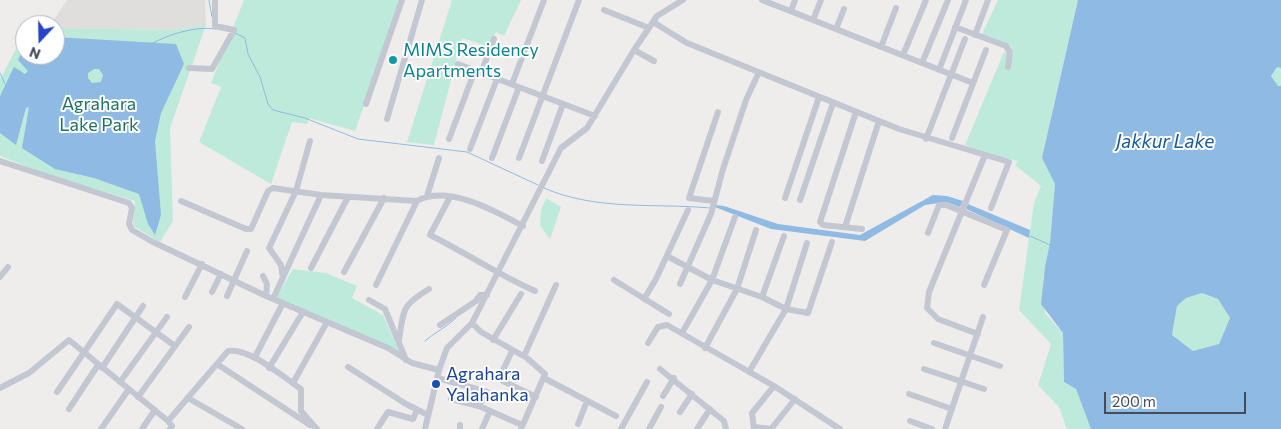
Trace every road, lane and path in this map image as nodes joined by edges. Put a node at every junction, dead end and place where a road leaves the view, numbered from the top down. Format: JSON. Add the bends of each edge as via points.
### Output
{"nodes":[{"id":1,"x":215,"y":0,"type":"edge"},
{"id":2,"x":402,"y":0,"type":"edge"},
{"id":3,"x":422,"y":0,"type":"edge"},
{"id":4,"x":544,"y":0,"type":"edge"},
{"id":5,"x":579,"y":0,"type":"edge"},
{"id":6,"x":683,"y":0,"type":"edge"},
{"id":7,"x":762,"y":0,"type":"edge"},
{"id":8,"x":795,"y":0,"type":"edge"},
{"id":9,"x":821,"y":0,"type":"edge"},
{"id":10,"x":926,"y":0,"type":"edge"},
{"id":11,"x":948,"y":0,"type":"edge"},
{"id":12,"x":966,"y":0,"type":"edge"},
{"id":13,"x":988,"y":0,"type":"edge"},
{"id":14,"x":771,"y":2,"type":"edge"},
{"id":15,"x":896,"y":8,"type":"dead end"},
{"id":16,"x":844,"y":9,"type":"dead end"},
{"id":17,"x":604,"y":10,"type":"dead end"},
{"id":18,"x":791,"y":11,"type":"junction"},
{"id":19,"x":813,"y":20,"type":"junction"},
{"id":20,"x":651,"y":25,"type":"junction"},
{"id":21,"x":955,"y":27,"type":"junction"},
{"id":22,"x":836,"y":29,"type":"junction"},
{"id":23,"x":975,"y":34,"type":"junction"},
{"id":24,"x":494,"y":39,"type":"dead end"},
{"id":25,"x":965,"y":39,"type":"dead end"},
{"id":26,"x":881,"y":47,"type":"junction"},
{"id":27,"x":634,"y":50,"type":"junction"},
{"id":28,"x":986,"y":50,"type":"dead end"},
{"id":29,"x":903,"y":55,"type":"junction"},
{"id":30,"x":654,"y":60,"type":"dead end"},
{"id":31,"x":922,"y":63,"type":"junction"},
{"id":32,"x":458,"y":64,"type":"dead end"},
{"id":33,"x":1008,"y":67,"type":"dead end"},
{"id":34,"x":189,"y":68,"type":"dead end"},
{"id":35,"x":939,"y":70,"type":"junction"},
{"id":36,"x":478,"y":72,"type":"junction"},
{"id":37,"x":759,"y":72,"type":"junction"},
{"id":38,"x":951,"y":74,"type":"junction"},
{"id":39,"x":497,"y":79,"type":"junction"},
{"id":40,"x":974,"y":83,"type":"junction"},
{"id":41,"x":512,"y":84,"type":"junction"},
{"id":42,"x":519,"y":87,"type":"junction"},
{"id":43,"x":542,"y":96,"type":"junction"},
{"id":44,"x":820,"y":97,"type":"junction"},
{"id":45,"x":833,"y":102,"type":"junction"},
{"id":46,"x":366,"y":104,"type":"dead end"},
{"id":47,"x":563,"y":104,"type":"junction"},
{"id":48,"x":718,"y":112,"type":"dead end"},
{"id":49,"x":856,"y":112,"type":"junction"},
{"id":50,"x":595,"y":116,"type":"junction"},
{"id":51,"x":387,"y":119,"type":"dead end"},
{"id":52,"x":879,"y":121,"type":"junction"},
{"id":53,"x":952,"y":138,"type":"dead end"},
{"id":54,"x":926,"y":139,"type":"junction"},
{"id":55,"x":449,"y":140,"type":"dead end"},
{"id":56,"x":310,"y":141,"type":"dead end"},
{"id":57,"x":470,"y":149,"type":"dead end"},
{"id":58,"x":985,"y":155,"type":"junction"},
{"id":59,"x":439,"y":158,"type":"dead end"},
{"id":60,"x":492,"y":158,"type":"dead end"},
{"id":61,"x":519,"y":158,"type":"dead end"},
{"id":62,"x":0,"y":161,"type":"edge"},
{"id":63,"x":542,"y":161,"type":"dead end"},
{"id":64,"x":296,"y":191,"type":"junction"},
{"id":65,"x":321,"y":195,"type":"junction"},
{"id":66,"x":427,"y":196,"type":"junction"},
{"id":67,"x":348,"y":197,"type":"junction"},
{"id":68,"x":450,"y":197,"type":"junction"},
{"id":69,"x":384,"y":198,"type":"junction"},
{"id":70,"x":785,"y":198,"type":"dead end"},
{"id":71,"x":800,"y":200,"type":"dead end"},
{"id":72,"x":181,"y":201,"type":"dead end"},
{"id":73,"x":417,"y":201,"type":"junction"},
{"id":74,"x":714,"y":201,"type":"junction"},
{"id":75,"x":991,"y":208,"type":"dead end"},
{"id":76,"x":688,"y":210,"type":"dead end"},
{"id":77,"x":962,"y":211,"type":"junction"},
{"id":78,"x":735,"y":217,"type":"dead end"},
{"id":79,"x":523,"y":226,"type":"junction"},
{"id":80,"x":845,"y":227,"type":"junction"},
{"id":81,"x":862,"y":229,"type":"dead end"},
{"id":82,"x":756,"y":230,"type":"dead end"},
{"id":83,"x":928,"y":233,"type":"dead end"},
{"id":84,"x":784,"y":236,"type":"dead end"},
{"id":85,"x":832,"y":242,"type":"dead end"},
{"id":86,"x":807,"y":243,"type":"dead end"},
{"id":87,"x":247,"y":251,"type":"dead end"},
{"id":88,"x":667,"y":256,"type":"junction"},
{"id":89,"x":202,"y":264,"type":"junction"},
{"id":90,"x":8,"y":267,"type":"dead end"},
{"id":91,"x":687,"y":267,"type":"junction"},
{"id":92,"x":311,"y":268,"type":"dead end"},
{"id":93,"x":344,"y":272,"type":"dead end"},
{"id":94,"x":221,"y":274,"type":"junction"},
{"id":95,"x":498,"y":274,"type":"junction"},
{"id":96,"x":264,"y":276,"type":"dead end"},
{"id":97,"x":0,"y":277,"type":"edge"},
{"id":98,"x":283,"y":278,"type":"junction"},
{"id":99,"x":234,"y":280,"type":"junction"},
{"id":100,"x":614,"y":280,"type":"dead end"},
{"id":101,"x":712,"y":280,"type":"junction"},
{"id":102,"x":680,"y":284,"type":"dead end"},
{"id":103,"x":376,"y":285,"type":"dead end"},
{"id":104,"x":556,"y":285,"type":"dead end"},
{"id":105,"x":984,"y":285,"type":"dead end"},
{"id":106,"x":429,"y":289,"type":"dead end"},
{"id":107,"x":737,"y":289,"type":"junction"},
{"id":108,"x":535,"y":291,"type":"dead end"},
{"id":109,"x":212,"y":292,"type":"dead end"},
{"id":110,"x":521,"y":294,"type":"dead end"},
{"id":111,"x":487,"y":295,"type":"junction"},
{"id":112,"x":227,"y":296,"type":"dead end"},
{"id":113,"x":266,"y":296,"type":"junction"},
{"id":114,"x":184,"y":297,"type":"dead end"},
{"id":115,"x":762,"y":297,"type":"junction"},
{"id":116,"x":273,"y":299,"type":"junction"},
{"id":117,"x":644,"y":299,"type":"junction"},
{"id":118,"x":369,"y":300,"type":"dead end"},
{"id":119,"x":283,"y":303,"type":"junction"},
{"id":120,"x":143,"y":306,"type":"dead end"},
{"id":121,"x":786,"y":309,"type":"junction"},
{"id":122,"x":303,"y":312,"type":"junction"},
{"id":123,"x":669,"y":314,"type":"dead end"},
{"id":124,"x":166,"y":317,"type":"dead end"},
{"id":125,"x":984,"y":317,"type":"dead end"},
{"id":126,"x":136,"y":318,"type":"junction"},
{"id":127,"x":327,"y":322,"type":"junction"},
{"id":128,"x":472,"y":323,"type":"junction"},
{"id":129,"x":440,"y":325,"type":"dead end"},
{"id":130,"x":189,"y":327,"type":"dead end"},
{"id":131,"x":156,"y":332,"type":"junction"},
{"id":132,"x":682,"y":333,"type":"junction"},
{"id":133,"x":978,"y":334,"type":"junction"},
{"id":134,"x":493,"y":340,"type":"junction"},
{"id":135,"x":399,"y":342,"type":"junction"},
{"id":136,"x":648,"y":343,"type":"dead end"},
{"id":137,"x":934,"y":344,"type":"dead end"},
{"id":138,"x":175,"y":346,"type":"junction"},
{"id":139,"x":704,"y":348,"type":"junction"},
{"id":140,"x":512,"y":350,"type":"junction"},
{"id":141,"x":84,"y":353,"type":"junction"},
{"id":142,"x":524,"y":356,"type":"junction"},
{"id":143,"x":970,"y":356,"type":"junction"},
{"id":144,"x":254,"y":357,"type":"junction"},
{"id":145,"x":406,"y":360,"type":"junction"},
{"id":146,"x":217,"y":364,"type":"junction"},
{"id":147,"x":100,"y":366,"type":"junction"},
{"id":148,"x":1000,"y":366,"type":"dead end"},
{"id":149,"x":348,"y":367,"type":"dead end"},
{"id":150,"x":269,"y":368,"type":"junction"},
{"id":151,"x":660,"y":369,"type":"dead end"},
{"id":152,"x":924,"y":369,"type":"dead end"},
{"id":153,"x":439,"y":370,"type":"junction"},
{"id":154,"x":503,"y":370,"type":"dead end"},
{"id":155,"x":749,"y":372,"type":"junction"},
{"id":156,"x":438,"y":378,"type":"junction"},
{"id":157,"x":544,"y":378,"type":"junction"},
{"id":158,"x":674,"y":378,"type":"junction"},
{"id":159,"x":503,"y":381,"type":"dead end"},
{"id":160,"x":120,"y":382,"type":"junction"},
{"id":161,"x":647,"y":382,"type":"dead end"},
{"id":162,"x":962,"y":382,"type":"junction"},
{"id":163,"x":293,"y":383,"type":"junction"},
{"id":164,"x":774,"y":386,"type":"junction"},
{"id":165,"x":0,"y":388,"type":"edge"},
{"id":166,"x":984,"y":389,"type":"dead end"},
{"id":167,"x":129,"y":390,"type":"junction"},
{"id":168,"x":57,"y":392,"type":"dead end"},
{"id":169,"x":692,"y":394,"type":"junction"},
{"id":170,"x":909,"y":394,"type":"dead end"},
{"id":171,"x":663,"y":396,"type":"dead end"},
{"id":172,"x":138,"y":397,"type":"junction"},
{"id":173,"x":536,"y":397,"type":"junction"},
{"id":174,"x":188,"y":398,"type":"junction"},
{"id":175,"x":451,"y":399,"type":"dead end"},
{"id":176,"x":795,"y":399,"type":"junction"},
{"id":177,"x":587,"y":401,"type":"junction"},
{"id":178,"x":479,"y":406,"type":"junction"},
{"id":179,"x":661,"y":407,"type":"dead end"},
{"id":180,"x":69,"y":409,"type":"dead end"},
{"id":181,"x":710,"y":409,"type":"junction"},
{"id":182,"x":952,"y":409,"type":"junction"},
{"id":183,"x":155,"y":410,"type":"junction"},
{"id":184,"x":417,"y":410,"type":"junction"},
{"id":185,"x":490,"y":411,"type":"junction"},
{"id":186,"x":680,"y":412,"type":"dead end"},
{"id":187,"x":428,"y":415,"type":"junction"},
{"id":188,"x":616,"y":416,"type":"dead end"},
{"id":189,"x":168,"y":421,"type":"junction"},
{"id":190,"x":910,"y":421,"type":"dead end"},
{"id":191,"x":578,"y":424,"type":"dead end"},
{"id":192,"x":522,"y":427,"type":"edge"},
{"id":193,"x":755,"y":428,"type":"edge"},
{"id":194,"x":101,"y":429,"type":"edge"},
{"id":195,"x":142,"y":429,"type":"edge"},
{"id":196,"x":170,"y":429,"type":"edge"},
{"id":197,"x":242,"y":429,"type":"edge"},
{"id":198,"x":316,"y":429,"type":"edge"},
{"id":199,"x":378,"y":429,"type":"edge"},
{"id":200,"x":425,"y":429,"type":"edge"},
{"id":201,"x":482,"y":429,"type":"edge"},
{"id":202,"x":621,"y":429,"type":"edge"},
{"id":203,"x":649,"y":429,"type":"edge"},
{"id":204,"x":696,"y":429,"type":"edge"},
{"id":205,"x":726,"y":429,"type":"edge"},
{"id":206,"x":840,"y":429,"type":"edge"},
{"id":207,"x":932,"y":429,"type":"edge"},
{"id":208,"x":945,"y":429,"type":"edge"}],
"edges":[{"from":1,"to":34,"type":"street","via":[[215,26],[234,30],[212,69]]},
{"from":2,"to":46,"type":"street"},
{"from":3,"to":51,"type":"street"},
{"from":4,"to":41,"type":"street"},
{"from":5,"to":43,"type":"street"},
{"from":6,"to":20,"type":"street","via":[[657,16]]},
{"from":7,"to":14,"type":"street"},
{"from":8,"to":18,"type":"street"},
{"from":9,"to":19,"type":"street"},
{"from":10,"to":29,"type":"street"},
{"from":11,"to":31,"type":"street"},
{"from":12,"to":21,"type":"street"},
{"from":13,"to":23,"type":"street"},
{"from":14,"to":18,"type":"street"},
{"from":15,"to":26,"type":"street"},
{"from":16,"to":22,"type":"street"},
{"from":17,"to":20,"type":"street"},
{"from":18,"to":19,"type":"street"},
{"from":19,"to":22,"type":"street"},
{"from":20,"to":27,"type":"street"},
{"from":20,"to":37,"type":"street"},
{"from":21,"to":23,"type":"street"},
{"from":21,"to":35,"type":"street"},
{"from":22,"to":26,"type":"street"},
{"from":23,"to":33,"type":"street","via":[[1006,46],[1011,59]]},
{"from":24,"to":36,"type":"street"},
{"from":25,"to":38,"type":"street"},
{"from":26,"to":29,"type":"street"},
{"from":27,"to":30,"type":"street"},
{"from":27,"to":50,"type":"street"},
{"from":28,"to":40,"type":"street"},
{"from":29,"to":31,"type":"street"},
{"from":31,"to":35,"type":"street"},
{"from":32,"to":36,"type":"street"},
{"from":35,"to":38,"type":"street"},
{"from":36,"to":39,"type":"street"},
{"from":36,"to":55,"type":"street"},
{"from":37,"to":44,"type":"street"},
{"from":37,"to":74,"type":"street","via":[[746,100]]},
{"from":38,"to":40,"type":"street"},
{"from":38,"to":54,"type":"street"},
{"from":39,"to":41,"type":"street"},
{"from":39,"to":57,"type":"street"},
{"from":40,"to":53,"type":"street"},
{"from":41,"to":42,"type":"street"},
{"from":42,"to":43,"type":"street"},
{"from":42,"to":60,"type":"street"},
{"from":43,"to":47,"type":"street"},
{"from":43,"to":61,"type":"street"},
{"from":44,"to":45,"type":"street"},
{"from":44,"to":70,"type":"street"},
{"from":45,"to":49,"type":"street"},
{"from":45,"to":71,"type":"street"},
{"from":47,"to":50,"type":"street"},
{"from":47,"to":63,"type":"street"},
{"from":48,"to":74,"type":"street","via":[[688,198]]},
{"from":49,"to":52,"type":"street"},
{"from":49,"to":80,"type":"street","via":[[820,220],[823,225]]},
{"from":50,"to":79,"type":"street","via":[[587,128],[562,148]]},
{"from":52,"to":54,"type":"street"},
{"from":52,"to":80,"type":"street"},
{"from":54,"to":58,"type":"street"},
{"from":56,"to":64,"type":"street"},
{"from":58,"to":75,"type":"street","via":[[1009,162]]},
{"from":58,"to":77,"type":"street"},
{"from":59,"to":66,"type":"street"},
{"from":62,"to":89,"type":"street","via":[[128,203],[132,208],[129,224],[132,230]]},
{"from":64,"to":65,"type":"street"},
{"from":64,"to":72,"type":"street","via":[[273,188],[268,191],[251,229]]},
{"from":64,"to":98,"type":"street","via":[[269,248],[281,265]]},
{"from":65,"to":67,"type":"street"},
{"from":65,"to":98,"type":"street"},
{"from":66,"to":68,"type":"street"},
{"from":66,"to":73,"type":"street"},
{"from":67,"to":69,"type":"street"},
{"from":67,"to":92,"type":"street"},
{"from":68,"to":79,"type":"street","via":[[484,206]]},
{"from":68,"to":95,"type":"street","via":[[430,235],[476,258]]},
{"from":69,"to":73,"type":"street"},
{"from":69,"to":93,"type":"street"},
{"from":73,"to":103,"type":"street"},
{"from":74,"to":91,"type":"street"},
{"from":76,"to":88,"type":"street"},
{"from":77,"to":83,"type":"street","via":[[946,204],[939,205]]},
{"from":77,"to":105,"type":"street","via":[[1007,230]]},
{"from":77,"to":133,"type":"street","via":[[929,292],[927,308],[938,320]]},
{"from":78,"to":101,"type":"street"},
{"from":79,"to":95,"type":"street"},
{"from":80,"to":81,"type":"street"},
{"from":82,"to":107,"type":"street"},
{"from":84,"to":115,"type":"street"},
{"from":85,"to":121,"type":"street","via":[[808,313]]},
{"from":86,"to":121,"type":"street"},
{"from":87,"to":99,"type":"street"},
{"from":88,"to":91,"type":"street"},
{"from":88,"to":117,"type":"street"},
{"from":89,"to":94,"type":"street"},
{"from":89,"to":114,"type":"street"},
{"from":90,"to":97,"type":"street"},
{"from":91,"to":101,"type":"street"},
{"from":91,"to":102,"type":"street"},
{"from":94,"to":99,"type":"street"},
{"from":94,"to":109,"type":"street"},
{"from":95,"to":108,"type":"street"},
{"from":95,"to":111,"type":"street"},
{"from":96,"to":113,"type":"street"},
{"from":98,"to":116,"type":"street"},
{"from":99,"to":112,"type":"street"},
{"from":99,"to":113,"type":"street"},
{"from":100,"to":117,"type":"street"},
{"from":101,"to":107,"type":"street"},
{"from":101,"to":132,"type":"street"},
{"from":104,"to":142,"type":"street"},
{"from":106,"to":135,"type":"street","via":[[411,300],[404,310]]},
{"from":107,"to":115,"type":"street"},
{"from":107,"to":139,"type":"street"},
{"from":110,"to":134,"type":"street"},
{"from":111,"to":128,"type":"street"},
{"from":111,"to":129,"type":"street","via":[[480,295],[476,302]]},
{"from":113,"to":116,"type":"street"},
{"from":115,"to":121,"type":"street"},
{"from":116,"to":119,"type":"street"},
{"from":117,"to":123,"type":"street"},
{"from":118,"to":135,"type":"street","via":[[385,309]]},
{"from":119,"to":122,"type":"street"},
{"from":119,"to":144,"type":"street"},
{"from":120,"to":126,"type":"street"},
{"from":121,"to":155,"type":"street"},
{"from":122,"to":127,"type":"street"},
{"from":122,"to":150,"type":"street"},
{"from":124,"to":131,"type":"street"},
{"from":125,"to":133,"type":"street"},
{"from":126,"to":131,"type":"street"},
{"from":126,"to":141,"type":"street","via":[[117,304]]},
{"from":126,"to":147,"type":"street"},
{"from":127,"to":145,"type":"street","via":[[388,348]]},
{"from":127,"to":163,"type":"street"},
{"from":128,"to":134,"type":"street"},
{"from":128,"to":153,"type":"street","via":[[447,348]]},
{"from":130,"to":138,"type":"street"},
{"from":131,"to":138,"type":"street"},
{"from":131,"to":160,"type":"street"},
{"from":132,"to":136,"type":"street","via":[[662,325]]},
{"from":132,"to":139,"type":"street"},
{"from":133,"to":143,"type":"street"},
{"from":134,"to":140,"type":"street"},
{"from":135,"to":145,"type":"street"},
{"from":137,"to":143,"type":"street"},
{"from":138,"to":172,"type":"street"},
{"from":139,"to":155,"type":"street"},
{"from":140,"to":142,"type":"street"},
{"from":140,"to":154,"type":"street"},
{"from":141,"to":147,"type":"street"},
{"from":141,"to":165,"type":"street","via":[[67,341],[32,371]]},
{"from":141,"to":168,"type":"street"},
{"from":142,"to":157,"type":"street","via":[[545,374]]},
{"from":143,"to":148,"type":"street"},
{"from":143,"to":162,"type":"street"},
{"from":144,"to":146,"type":"street","via":[[236,350],[228,351]]},
{"from":144,"to":150,"type":"street"},
{"from":145,"to":153,"type":"street"},
{"from":146,"to":174,"type":"street"},
{"from":146,"to":198,"type":"street"},
{"from":147,"to":160,"type":"street"},
{"from":147,"to":180,"type":"street"},
{"from":149,"to":184,"type":"street"},
{"from":150,"to":163,"type":"street"},
{"from":151,"to":158,"type":"street"},
{"from":152,"to":162,"type":"street"},
{"from":153,"to":156,"type":"street"},
{"from":155,"to":164,"type":"street"},
{"from":156,"to":178,"type":"street","via":[[487,392]]},
{"from":156,"to":187,"type":"street"},
{"from":157,"to":173,"type":"street"},
{"from":157,"to":177,"type":"street"},
{"from":158,"to":169,"type":"street"},
{"from":158,"to":171,"type":"street"},
{"from":159,"to":173,"type":"street"},
{"from":160,"to":167,"type":"street"},
{"from":161,"to":202,"type":"street"},
{"from":162,"to":166,"type":"street"},
{"from":162,"to":182,"type":"street"},
{"from":163,"to":198,"type":"street","via":[[301,389],[301,411]]},
{"from":164,"to":176,"type":"street"},
{"from":164,"to":193,"type":"street","via":[[752,413]]},
{"from":167,"to":172,"type":"street"},
{"from":167,"to":194,"type":"street"},
{"from":169,"to":181,"type":"street"},
{"from":169,"to":186,"type":"street"},
{"from":170,"to":182,"type":"street"},
{"from":172,"to":183,"type":"street"},
{"from":173,"to":192,"type":"street"},
{"from":174,"to":189,"type":"street"},
{"from":174,"to":197,"type":"street"},
{"from":175,"to":178,"type":"street"},
{"from":176,"to":193,"type":"street","via":[[771,429]]},
{"from":176,"to":206,"type":"street"},
{"from":177,"to":188,"type":"street"},
{"from":177,"to":191,"type":"street"},
{"from":178,"to":185,"type":"street"},
{"from":179,"to":203,"type":"street"},
{"from":181,"to":204,"type":"street"},
{"from":181,"to":205,"type":"street","via":[[724,420]]},
{"from":182,"to":208,"type":"street"},
{"from":183,"to":189,"type":"street"},
{"from":183,"to":195,"type":"street"},
{"from":184,"to":187,"type":"street"},
{"from":184,"to":199,"type":"street","via":[[413,419],[388,412]]},
{"from":185,"to":192,"type":"street"},
{"from":185,"to":201,"type":"street"},
{"from":187,"to":200,"type":"street"},
{"from":189,"to":196,"type":"street","via":[[172,426]]},
{"from":190,"to":207,"type":"street"}]}
